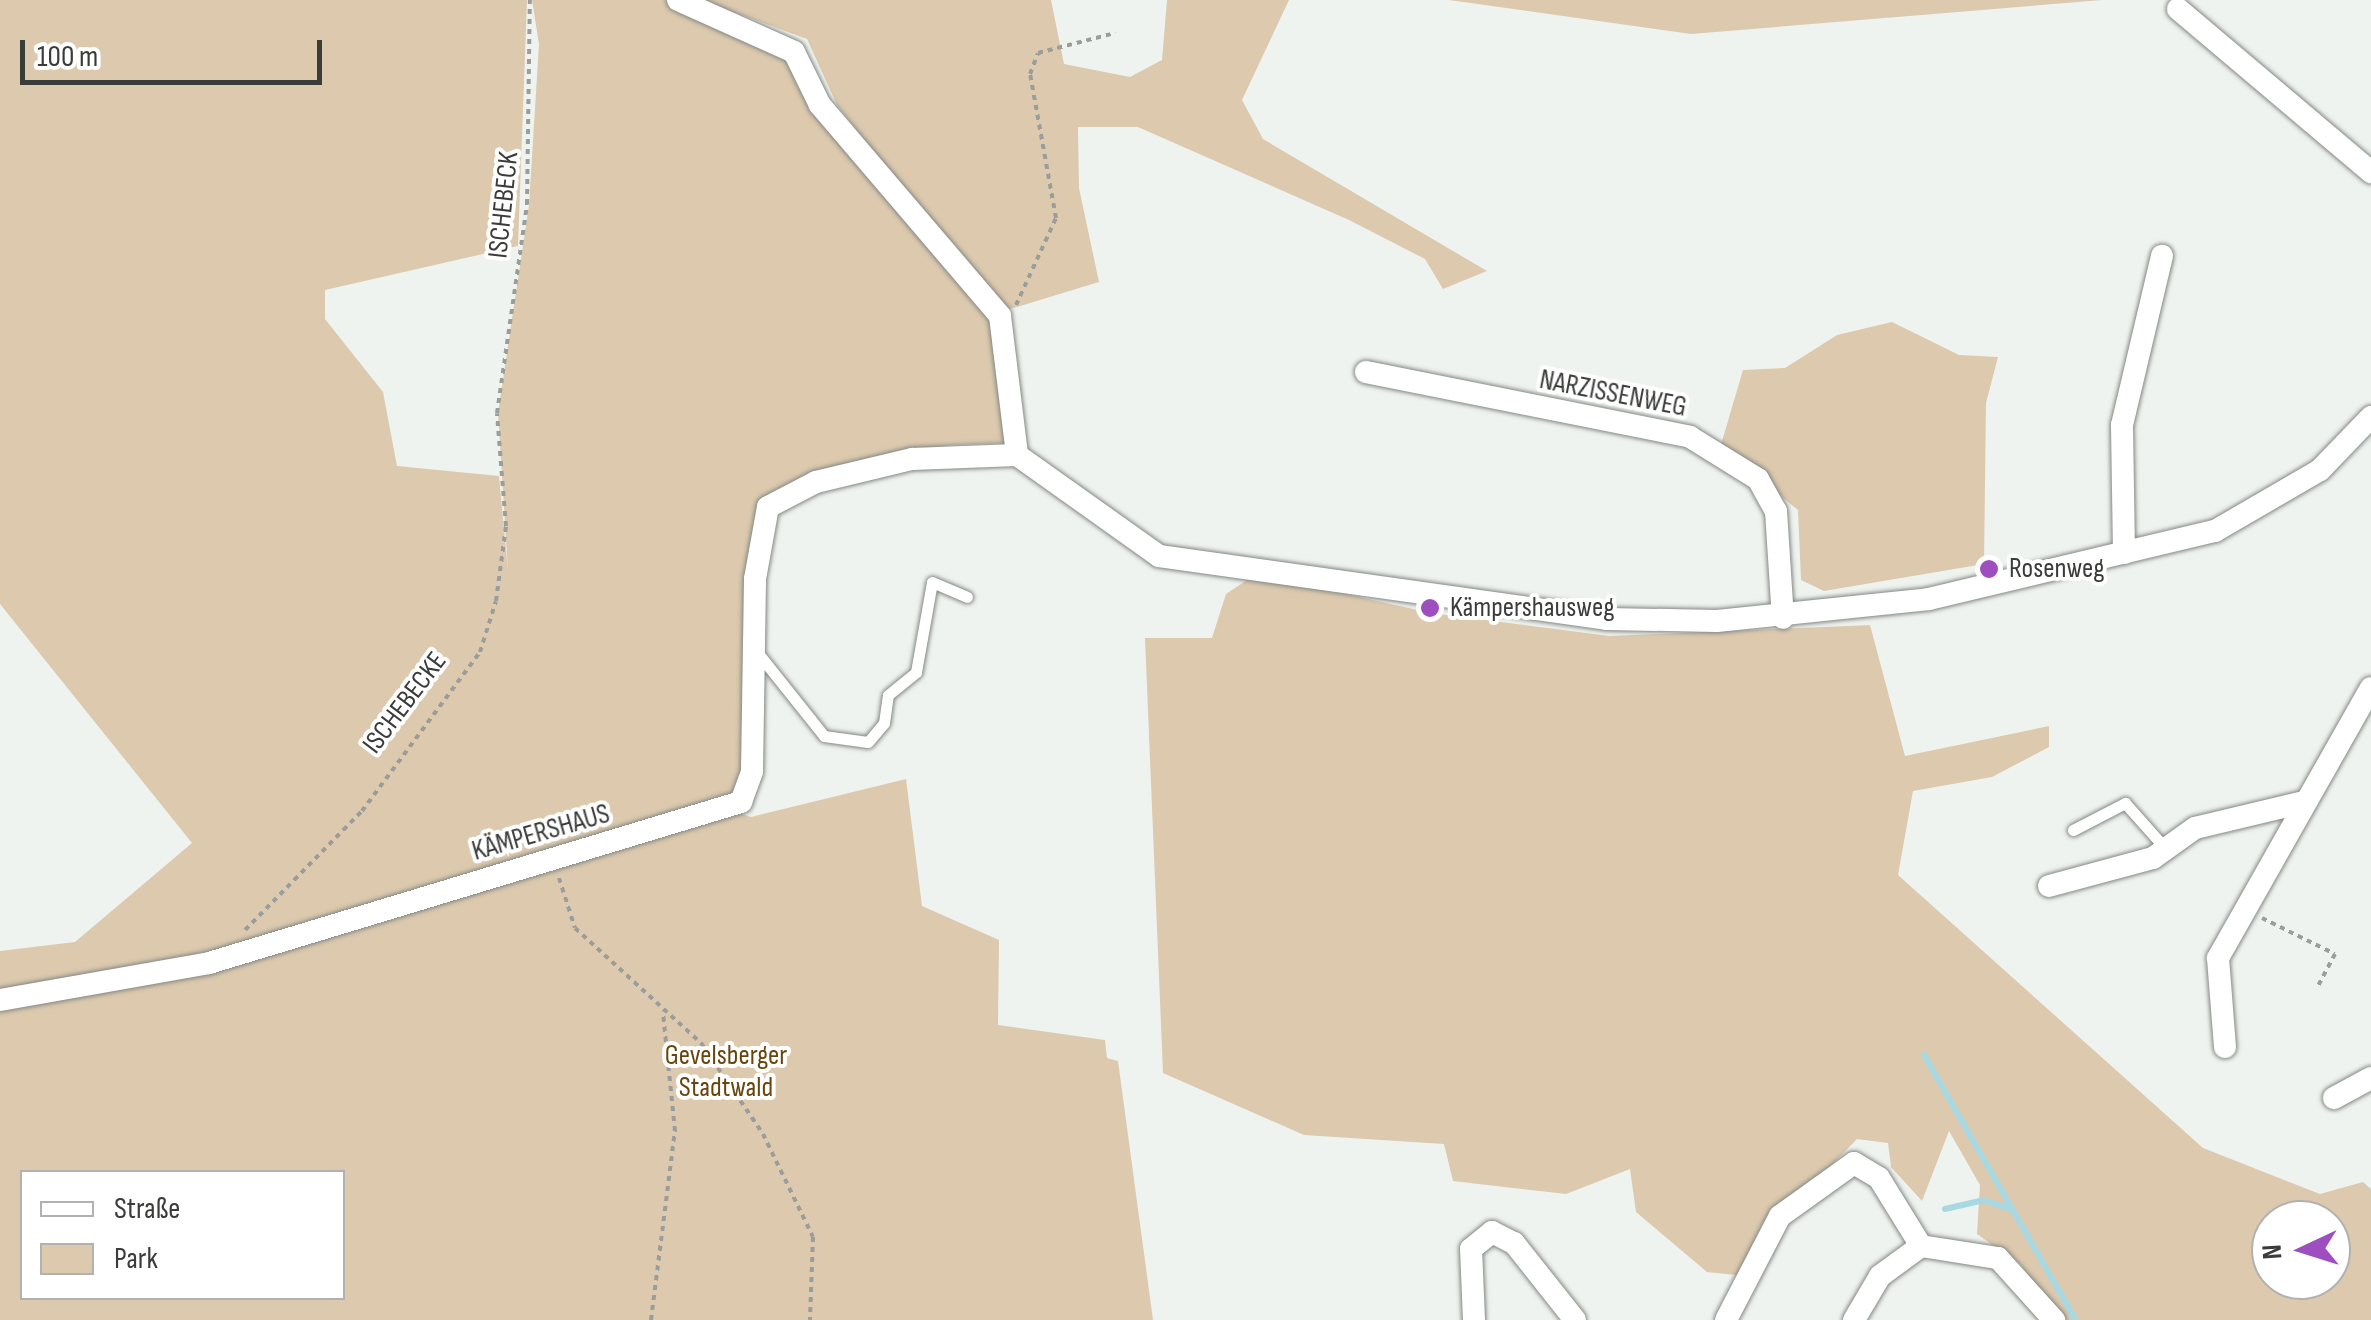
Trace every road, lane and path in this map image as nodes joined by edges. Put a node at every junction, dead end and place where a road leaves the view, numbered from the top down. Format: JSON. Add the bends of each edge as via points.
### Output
{"nodes":[{"id":1,"x":530,"y":0,"type":"edge"},
{"id":2,"x":678,"y":0,"type":"edge"},
{"id":3,"x":2178,"y":8,"type":"dead end"},
{"id":4,"x":1115,"y":32,"type":"dead end"},
{"id":5,"x":2371,"y":172,"type":"edge"},
{"id":6,"x":2162,"y":256,"type":"dead end"},
{"id":7,"x":1004,"y":326,"type":"junction"},
{"id":8,"x":1366,"y":372,"type":"dead end"},
{"id":9,"x":498,"y":413,"type":"joint"},
{"id":10,"x":2371,"y":417,"type":"edge"},
{"id":11,"x":1017,"y":455,"type":"junction"},
{"id":12,"x":2124,"y":553,"type":"junction"},
{"id":13,"x":967,"y":597,"type":"dead end"},
{"id":14,"x":1783,"y":618,"type":"junction"},
{"id":15,"x":754,"y":650,"type":"junction"},
{"id":16,"x":2371,"y":688,"type":"edge"},
{"id":17,"x":2304,"y":802,"type":"junction"},
{"id":18,"x":2073,"y":830,"type":"dead end"},
{"id":19,"x":2166,"y":849,"type":"junction"},
{"id":20,"x":554,"y":859,"type":"junction"},
{"id":21,"x":2050,"y":886,"type":"dead end"},
{"id":22,"x":2244,"y":909,"type":"junction"},
{"id":23,"x":235,"y":939,"type":"dead end"},
{"id":24,"x":2318,"y":986,"type":"dead end"},
{"id":25,"x":0,"y":1000,"type":"edge"},
{"id":26,"x":662,"y":1009,"type":"junction"},
{"id":27,"x":2225,"y":1047,"type":"dead end"},
{"id":28,"x":2371,"y":1078,"type":"edge"},
{"id":29,"x":2334,"y":1098,"type":"dead end"},
{"id":30,"x":1921,"y":1246,"type":"junction"},
{"id":31,"x":651,"y":1320,"type":"edge"},
{"id":32,"x":810,"y":1320,"type":"edge"},
{"id":33,"x":1474,"y":1320,"type":"edge"},
{"id":34,"x":1575,"y":1320,"type":"edge"},
{"id":35,"x":1726,"y":1320,"type":"edge"},
{"id":36,"x":1854,"y":1320,"type":"edge"},
{"id":37,"x":2054,"y":1320,"type":"edge"}],
"edges":[{"from":1,"to":9,"type":"path","name":"ISCHEBECK","via":[[536,43],[526,204]]},
{"from":2,"to":7,"type":"street","via":[[794,52],[820,105]]},
{"from":3,"to":5,"type":"street"},
{"from":4,"to":7,"type":"path","via":[[1038,53],[1030,74],[1056,218]]},
{"from":6,"to":12,"type":"street","via":[[2122,425]]},
{"from":7,"to":11,"type":"street"},
{"from":8,"to":14,"type":"street","name":"NARZISSENWEG","via":[[1690,438],[1758,479],[1776,510]]},
{"from":9,"to":23,"type":"path","name":"ISCHEBECKE","via":[[505,541],[480,652],[362,812]]},
{"from":10,"to":12,"type":"street","via":[[2278,500],[2214,531]]},
{"from":11,"to":14,"type":"street","via":[[1159,556],[1607,618]]},
{"from":11,"to":15,"type":"street","name":"KÄMPERSHAUS","via":[[912,459],[816,482],[768,508]]},
{"from":12,"to":14,"type":"street","via":[[1929,599]]},
{"from":13,"to":15,"type":"lane","via":[[932,582],[916,672],[888,695],[884,723],[868,742],[824,736]]},
{"from":15,"to":20,"type":"street","name":"KÄMPERSHAUS","via":[[752,771],[742,802]]},
{"from":16,"to":17,"type":"street"},
{"from":17,"to":19,"type":"street","via":[[2195,828]]},
{"from":17,"to":22,"type":"street"},
{"from":18,"to":19,"type":"lane","via":[[2125,802]]},
{"from":19,"to":21,"type":"street"},
{"from":20,"to":25,"type":"street","name":"KÄMPERSHAUS","via":[[208,963]]},
{"from":20,"to":26,"type":"path","via":[[575,928]]},
{"from":22,"to":24,"type":"path","via":[[2334,954]]},
{"from":22,"to":27,"type":"street","via":[[2218,958]]},
{"from":26,"to":31,"type":"path","via":[[675,1131]]},
{"from":26,"to":32,"type":"path","via":[[701,1043],[762,1134],[813,1238]]},
{"from":28,"to":29,"type":"street"},
{"from":30,"to":35,"type":"street","via":[[1879,1178],[1854,1162],[1780,1216]]},
{"from":30,"to":36,"type":"street","via":[[1880,1276]]},
{"from":30,"to":37,"type":"street","via":[[1998,1258]]},
{"from":33,"to":34,"type":"street","via":[[1471,1250],[1492,1232],[1514,1243]]}]}
